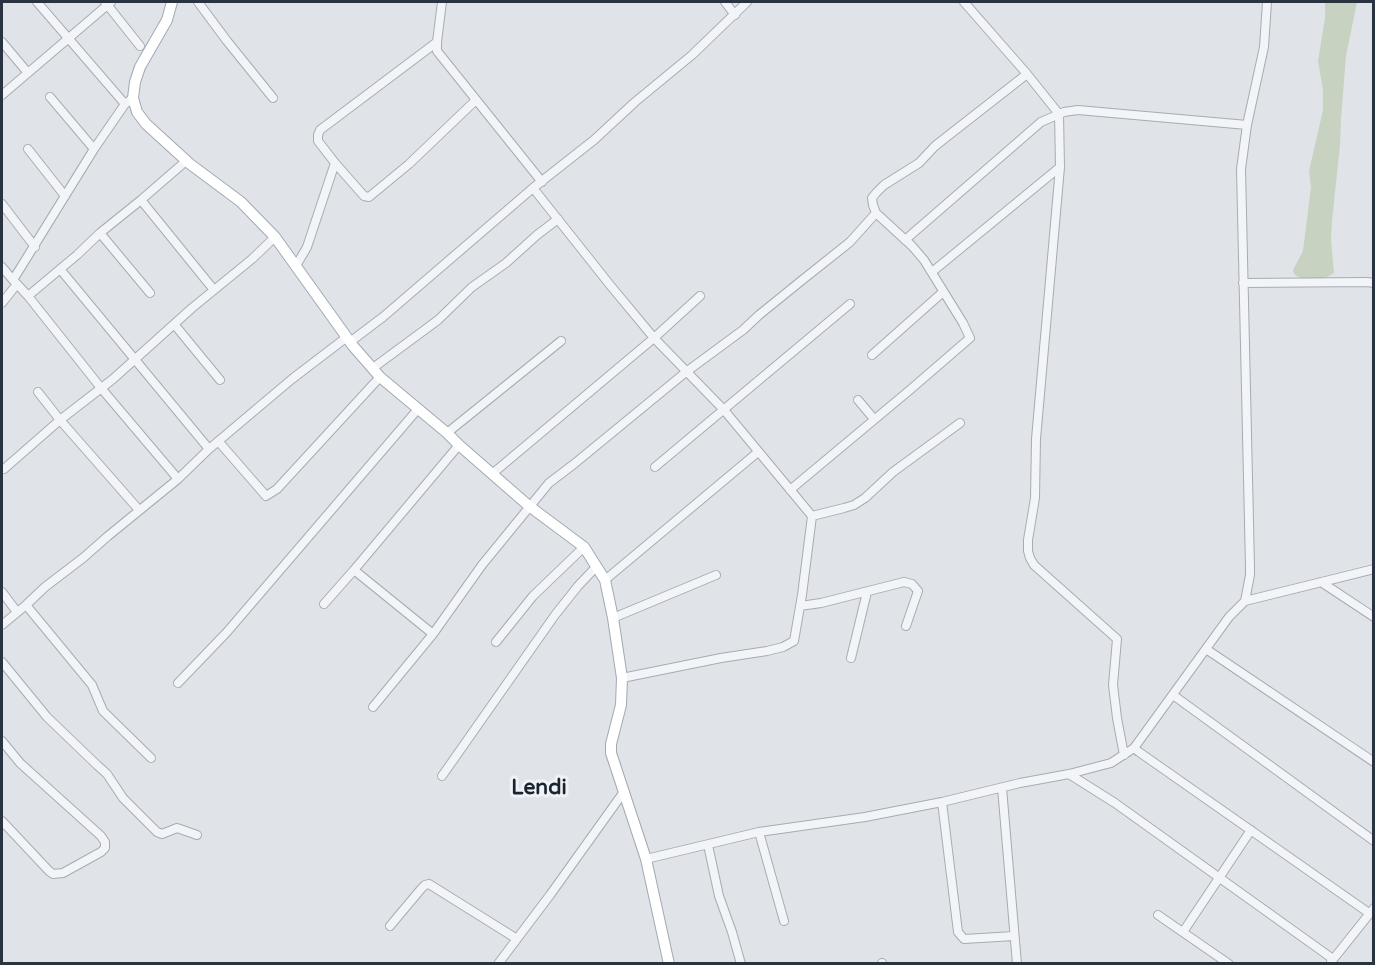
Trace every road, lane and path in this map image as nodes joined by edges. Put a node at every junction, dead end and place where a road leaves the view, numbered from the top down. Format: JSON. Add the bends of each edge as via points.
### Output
{"nodes":[{"id":1,"x":37,"y":2,"type":"edge"},
{"id":2,"x":172,"y":2,"type":"edge"},
{"id":3,"x":198,"y":2,"type":"edge"},
{"id":4,"x":442,"y":2,"type":"edge"},
{"id":5,"x":725,"y":2,"type":"edge"},
{"id":6,"x":747,"y":2,"type":"edge"},
{"id":7,"x":964,"y":2,"type":"edge"},
{"id":8,"x":1267,"y":2,"type":"edge"},
{"id":9,"x":108,"y":3,"type":"edge"},
{"id":10,"x":735,"y":15,"type":"junction"},
{"id":11,"x":68,"y":39,"type":"junction"},
{"id":12,"x":2,"y":42,"type":"edge"},
{"id":13,"x":437,"y":42,"type":"junction"},
{"id":14,"x":140,"y":46,"type":"dead end"},
{"id":15,"x":28,"y":73,"type":"junction"},
{"id":16,"x":1027,"y":74,"type":"junction"},
{"id":17,"x":2,"y":95,"type":"edge"},
{"id":18,"x":50,"y":97,"type":"dead end"},
{"id":19,"x":273,"y":98,"type":"dead end"},
{"id":20,"x":476,"y":100,"type":"junction"},
{"id":21,"x":129,"y":101,"type":"junction"},
{"id":22,"x":1059,"y":114,"type":"junction"},
{"id":23,"x":1247,"y":125,"type":"junction"},
{"id":24,"x":28,"y":149,"type":"dead end"},
{"id":25,"x":94,"y":149,"type":"junction"},
{"id":26,"x":186,"y":161,"type":"junction"},
{"id":27,"x":335,"y":163,"type":"junction"},
{"id":28,"x":1060,"y":167,"type":"junction"},
{"id":29,"x":542,"y":182,"type":"junction"},
{"id":30,"x":533,"y":188,"type":"junction"},
{"id":31,"x":65,"y":196,"type":"junction"},
{"id":32,"x":141,"y":200,"type":"junction"},
{"id":33,"x":2,"y":204,"type":"edge"},
{"id":34,"x":876,"y":213,"type":"junction"},
{"id":35,"x":558,"y":219,"type":"junction"},
{"id":36,"x":100,"y":233,"type":"junction"},
{"id":37,"x":275,"y":237,"type":"junction"},
{"id":38,"x":905,"y":240,"type":"junction"},
{"id":39,"x":35,"y":247,"type":"junction"},
{"id":40,"x":296,"y":266,"type":"junction"},
{"id":41,"x":2,"y":267,"type":"edge"},
{"id":42,"x":60,"y":268,"type":"junction"},
{"id":43,"x":932,"y":272,"type":"junction"},
{"id":44,"x":15,"y":282,"type":"junction"},
{"id":45,"x":1244,"y":283,"type":"junction"},
{"id":46,"x":1374,"y":283,"type":"edge"},
{"id":47,"x":214,"y":290,"type":"junction"},
{"id":48,"x":943,"y":292,"type":"junction"},
{"id":49,"x":150,"y":293,"type":"dead end"},
{"id":50,"x":28,"y":296,"type":"junction"},
{"id":51,"x":700,"y":296,"type":"dead end"},
{"id":52,"x":2,"y":303,"type":"edge"},
{"id":53,"x":850,"y":304,"type":"dead end"},
{"id":54,"x":174,"y":324,"type":"junction"},
{"id":55,"x":654,"y":338,"type":"junction"},
{"id":56,"x":349,"y":339,"type":"junction"},
{"id":57,"x":561,"y":342,"type":"dead end"},
{"id":58,"x":872,"y":355,"type":"dead end"},
{"id":59,"x":135,"y":360,"type":"junction"},
{"id":60,"x":373,"y":368,"type":"junction"},
{"id":61,"x":686,"y":372,"type":"junction"},
{"id":62,"x":380,"y":377,"type":"junction"},
{"id":63,"x":220,"y":380,"type":"dead end"},
{"id":64,"x":101,"y":388,"type":"junction"},
{"id":65,"x":38,"y":392,"type":"dead end"},
{"id":66,"x":858,"y":400,"type":"dead end"},
{"id":67,"x":418,"y":409,"type":"junction"},
{"id":68,"x":724,"y":410,"type":"junction"},
{"id":69,"x":874,"y":419,"type":"junction"},
{"id":70,"x":60,"y":420,"type":"junction"},
{"id":71,"x":960,"y":423,"type":"dead end"},
{"id":72,"x":447,"y":433,"type":"junction"},
{"id":73,"x":219,"y":442,"type":"junction"},
{"id":74,"x":459,"y":446,"type":"junction"},
{"id":75,"x":209,"y":449,"type":"junction"},
{"id":76,"x":758,"y":452,"type":"junction"},
{"id":77,"x":655,"y":467,"type":"dead end"},
{"id":78,"x":4,"y":469,"type":"dead end"},
{"id":79,"x":492,"y":474,"type":"junction"},
{"id":80,"x":178,"y":479,"type":"junction"},
{"id":81,"x":790,"y":490,"type":"junction"},
{"id":82,"x":529,"y":506,"type":"junction"},
{"id":83,"x":139,"y":510,"type":"junction"},
{"id":84,"x":812,"y":516,"type":"junction"},
{"id":85,"x":584,"y":547,"type":"junction"},
{"id":86,"x":597,"y":566,"type":"junction"},
{"id":87,"x":1374,"y":568,"type":"edge"},
{"id":88,"x":354,"y":570,"type":"junction"},
{"id":89,"x":716,"y":575,"type":"dead end"},
{"id":90,"x":605,"y":580,"type":"junction"},
{"id":91,"x":1321,"y":582,"type":"junction"},
{"id":92,"x":2,"y":592,"type":"edge"},
{"id":93,"x":867,"y":592,"type":"junction"},
{"id":94,"x":1245,"y":601,"type":"junction"},
{"id":95,"x":324,"y":604,"type":"dead end"},
{"id":96,"x":26,"y":605,"type":"junction"},
{"id":97,"x":800,"y":606,"type":"junction"},
{"id":98,"x":17,"y":612,"type":"junction"},
{"id":99,"x":1374,"y":617,"type":"edge"},
{"id":100,"x":613,"y":618,"type":"junction"},
{"id":101,"x":2,"y":625,"type":"edge"},
{"id":102,"x":906,"y":626,"type":"dead end"},
{"id":103,"x":433,"y":634,"type":"junction"},
{"id":104,"x":496,"y":642,"type":"dead end"},
{"id":105,"x":1206,"y":649,"type":"junction"},
{"id":106,"x":851,"y":658,"type":"dead end"},
{"id":107,"x":2,"y":662,"type":"edge"},
{"id":108,"x":622,"y":678,"type":"junction"},
{"id":109,"x":178,"y":683,"type":"dead end"},
{"id":110,"x":1173,"y":695,"type":"junction"},
{"id":111,"x":373,"y":707,"type":"dead end"},
{"id":112,"x":2,"y":741,"type":"edge"},
{"id":113,"x":1134,"y":748,"type":"junction"},
{"id":114,"x":1124,"y":755,"type":"junction"},
{"id":115,"x":151,"y":758,"type":"dead end"},
{"id":116,"x":1374,"y":762,"type":"edge"},
{"id":117,"x":1069,"y":774,"type":"junction"},
{"id":118,"x":442,"y":776,"type":"dead end"},
{"id":119,"x":1002,"y":788,"type":"junction"},
{"id":120,"x":623,"y":793,"type":"junction"},
{"id":121,"x":942,"y":802,"type":"junction"},
{"id":122,"x":2,"y":821,"type":"edge"},
{"id":123,"x":1251,"y":830,"type":"junction"},
{"id":124,"x":759,"y":832,"type":"junction"},
{"id":125,"x":197,"y":835,"type":"dead end"},
{"id":126,"x":1374,"y":841,"type":"edge"},
{"id":127,"x":708,"y":845,"type":"junction"},
{"id":128,"x":646,"y":859,"type":"junction"},
{"id":129,"x":1219,"y":878,"type":"junction"},
{"id":130,"x":1372,"y":910,"type":"edge"},
{"id":131,"x":1158,"y":915,"type":"dead end"},
{"id":132,"x":783,"y":921,"type":"dead end"},
{"id":133,"x":390,"y":926,"type":"dead end"},
{"id":134,"x":1183,"y":932,"type":"junction"},
{"id":135,"x":1014,"y":936,"type":"junction"},
{"id":136,"x":517,"y":939,"type":"junction"},
{"id":137,"x":1332,"y":961,"type":"edge"},
{"id":138,"x":498,"y":963,"type":"edge"},
{"id":139,"x":669,"y":963,"type":"edge"},
{"id":140,"x":741,"y":963,"type":"edge"},
{"id":141,"x":1017,"y":963,"type":"edge"},
{"id":142,"x":1229,"y":963,"type":"edge"}],
"edges":[{"from":1,"to":11,"type":"street"},
{"from":2,"to":21,"type":"main road","via":[[167,20],[140,67]]},
{"from":3,"to":19,"type":"street"},
{"from":4,"to":13,"type":"street"},
{"from":5,"to":10,"type":"street"},
{"from":6,"to":10,"type":"street"},
{"from":7,"to":16,"type":"street"},
{"from":8,"to":23,"type":"street","via":[[1264,47]]},
{"from":9,"to":11,"type":"street"},
{"from":9,"to":14,"type":"street"},
{"from":10,"to":29,"type":"street"},
{"from":11,"to":15,"type":"street"},
{"from":11,"to":21,"type":"street"},
{"from":12,"to":15,"type":"street"},
{"from":13,"to":20,"type":"street","via":[[441,57]]},
{"from":13,"to":27,"type":"street","via":[[320,130],[318,141]]},
{"from":15,"to":17,"type":"street"},
{"from":16,"to":22,"type":"street"},
{"from":16,"to":34,"type":"street","via":[[919,163],[884,185],[872,198]]},
{"from":18,"to":25,"type":"street"},
{"from":20,"to":27,"type":"street","via":[[369,197]]},
{"from":20,"to":29,"type":"street"},
{"from":21,"to":25,"type":"street"},
{"from":21,"to":26,"type":"main road","via":[[146,124]]},
{"from":22,"to":23,"type":"street","via":[[1078,110]]},
{"from":22,"to":28,"type":"street"},
{"from":22,"to":38,"type":"street","via":[[1041,122]]},
{"from":23,"to":45,"type":"street","via":[[1241,169]]},
{"from":24,"to":31,"type":"street"},
{"from":25,"to":31,"type":"street"},
{"from":26,"to":32,"type":"street"},
{"from":26,"to":37,"type":"main road","via":[[241,202]]},
{"from":27,"to":40,"type":"street","via":[[307,247]]},
{"from":28,"to":43,"type":"street"},
{"from":28,"to":114,"type":"street","via":[[1028,550],[1034,565],[1117,639],[1113,685]]},
{"from":29,"to":30,"type":"street"},
{"from":30,"to":35,"type":"street"},
{"from":30,"to":56,"type":"street","via":[[421,285]]},
{"from":31,"to":39,"type":"street"},
{"from":32,"to":36,"type":"street"},
{"from":32,"to":47,"type":"street"},
{"from":33,"to":39,"type":"street"},
{"from":34,"to":38,"type":"street"},
{"from":34,"to":61,"type":"street","via":[[838,253]]},
{"from":35,"to":55,"type":"street"},
{"from":35,"to":60,"type":"street","via":[[438,320]]},
{"from":36,"to":42,"type":"street"},
{"from":36,"to":49,"type":"street"},
{"from":37,"to":40,"type":"main road"},
{"from":37,"to":47,"type":"street"},
{"from":38,"to":43,"type":"street"},
{"from":39,"to":44,"type":"street"},
{"from":40,"to":56,"type":"main road"},
{"from":41,"to":44,"type":"street"},
{"from":42,"to":50,"type":"street"},
{"from":42,"to":59,"type":"street"},
{"from":43,"to":48,"type":"street"},
{"from":44,"to":50,"type":"street"},
{"from":44,"to":52,"type":"street"},
{"from":45,"to":46,"type":"street"},
{"from":45,"to":94,"type":"street","via":[[1250,566]]},
{"from":47,"to":54,"type":"street"},
{"from":48,"to":58,"type":"street"},
{"from":48,"to":69,"type":"street","via":[[970,338]]},
{"from":50,"to":64,"type":"street"},
{"from":51,"to":55,"type":"street"},
{"from":53,"to":68,"type":"street"},
{"from":54,"to":59,"type":"street"},
{"from":54,"to":63,"type":"street"},
{"from":55,"to":61,"type":"street"},
{"from":55,"to":79,"type":"street"},
{"from":56,"to":60,"type":"main road"},
{"from":56,"to":73,"type":"street","via":[[292,379]]},
{"from":57,"to":72,"type":"street"},
{"from":59,"to":64,"type":"street"},
{"from":59,"to":75,"type":"street"},
{"from":60,"to":62,"type":"main road"},
{"from":61,"to":68,"type":"street"},
{"from":61,"to":82,"type":"street","via":[[549,483]]},
{"from":62,"to":67,"type":"main road"},
{"from":62,"to":73,"type":"street","via":[[277,489],[266,496]]},
{"from":64,"to":70,"type":"street"},
{"from":64,"to":80,"type":"street"},
{"from":65,"to":70,"type":"street"},
{"from":66,"to":69,"type":"street"},
{"from":67,"to":72,"type":"main road"},
{"from":67,"to":109,"type":"street","via":[[227,632]]},
{"from":68,"to":76,"type":"street"},
{"from":68,"to":77,"type":"street"},
{"from":69,"to":81,"type":"street"},
{"from":70,"to":78,"type":"street"},
{"from":70,"to":83,"type":"street"},
{"from":71,"to":84,"type":"street","via":[[854,505]]},
{"from":72,"to":74,"type":"main road"},
{"from":73,"to":75,"type":"street"},
{"from":74,"to":79,"type":"main road"},
{"from":74,"to":88,"type":"street"},
{"from":75,"to":80,"type":"street"},
{"from":76,"to":81,"type":"street"},
{"from":76,"to":90,"type":"street"},
{"from":79,"to":82,"type":"main road"},
{"from":80,"to":83,"type":"street"},
{"from":81,"to":84,"type":"street"},
{"from":82,"to":85,"type":"main road"},
{"from":82,"to":103,"type":"street"},
{"from":83,"to":96,"type":"street"},
{"from":84,"to":97,"type":"street"},
{"from":85,"to":86,"type":"main road"},
{"from":85,"to":104,"type":"street","via":[[533,596]]},
{"from":86,"to":90,"type":"main road"},
{"from":86,"to":118,"type":"street","via":[[555,615]]},
{"from":87,"to":91,"type":"street"},
{"from":88,"to":95,"type":"street"},
{"from":88,"to":103,"type":"street"},
{"from":89,"to":100,"type":"street"},
{"from":90,"to":100,"type":"main road"},
{"from":91,"to":94,"type":"street"},
{"from":91,"to":99,"type":"street"},
{"from":92,"to":98,"type":"street"},
{"from":93,"to":97,"type":"street"},
{"from":93,"to":102,"type":"street","via":[[904,582],[916,587],[917,596]]},
{"from":93,"to":106,"type":"street"},
{"from":94,"to":105,"type":"street"},
{"from":96,"to":98,"type":"street"},
{"from":96,"to":115,"type":"street","via":[[92,685],[103,711]]},
{"from":97,"to":108,"type":"street","via":[[794,641],[783,647]]},
{"from":98,"to":101,"type":"street"},
{"from":100,"to":108,"type":"main road"},
{"from":103,"to":111,"type":"street"},
{"from":105,"to":110,"type":"street"},
{"from":105,"to":116,"type":"street"},
{"from":107,"to":125,"type":"street","via":[[47,717],[107,774],[123,798],[157,832],[177,828]]},
{"from":108,"to":120,"type":"main road","via":[[611,753]]},
{"from":110,"to":113,"type":"street"},
{"from":110,"to":126,"type":"street"},
{"from":112,"to":122,"type":"street","via":[[20,763],[101,836],[105,848],[63,873],[53,874]]},
{"from":113,"to":114,"type":"street"},
{"from":113,"to":123,"type":"street"},
{"from":114,"to":117,"type":"street","via":[[1111,763]]},
{"from":117,"to":119,"type":"street"},
{"from":117,"to":129,"type":"street"},
{"from":119,"to":121,"type":"street"},
{"from":119,"to":135,"type":"street"},
{"from":120,"to":128,"type":"main road"},
{"from":120,"to":136,"type":"street"},
{"from":121,"to":124,"type":"street","via":[[865,818]]},
{"from":121,"to":135,"type":"street","via":[[958,932],[964,939]]},
{"from":123,"to":129,"type":"street"},
{"from":123,"to":130,"type":"street"},
{"from":124,"to":127,"type":"street"},
{"from":124,"to":132,"type":"street"},
{"from":127,"to":128,"type":"street"},
{"from":127,"to":140,"type":"street","via":[[719,896]]},
{"from":128,"to":139,"type":"main road"},
{"from":129,"to":134,"type":"street"},
{"from":129,"to":137,"type":"street"},
{"from":130,"to":137,"type":"street"},
{"from":131,"to":134,"type":"street"},
{"from":133,"to":136,"type":"street","via":[[429,884]]},
{"from":134,"to":142,"type":"street"},
{"from":135,"to":141,"type":"street"},
{"from":136,"to":138,"type":"street"}]}
